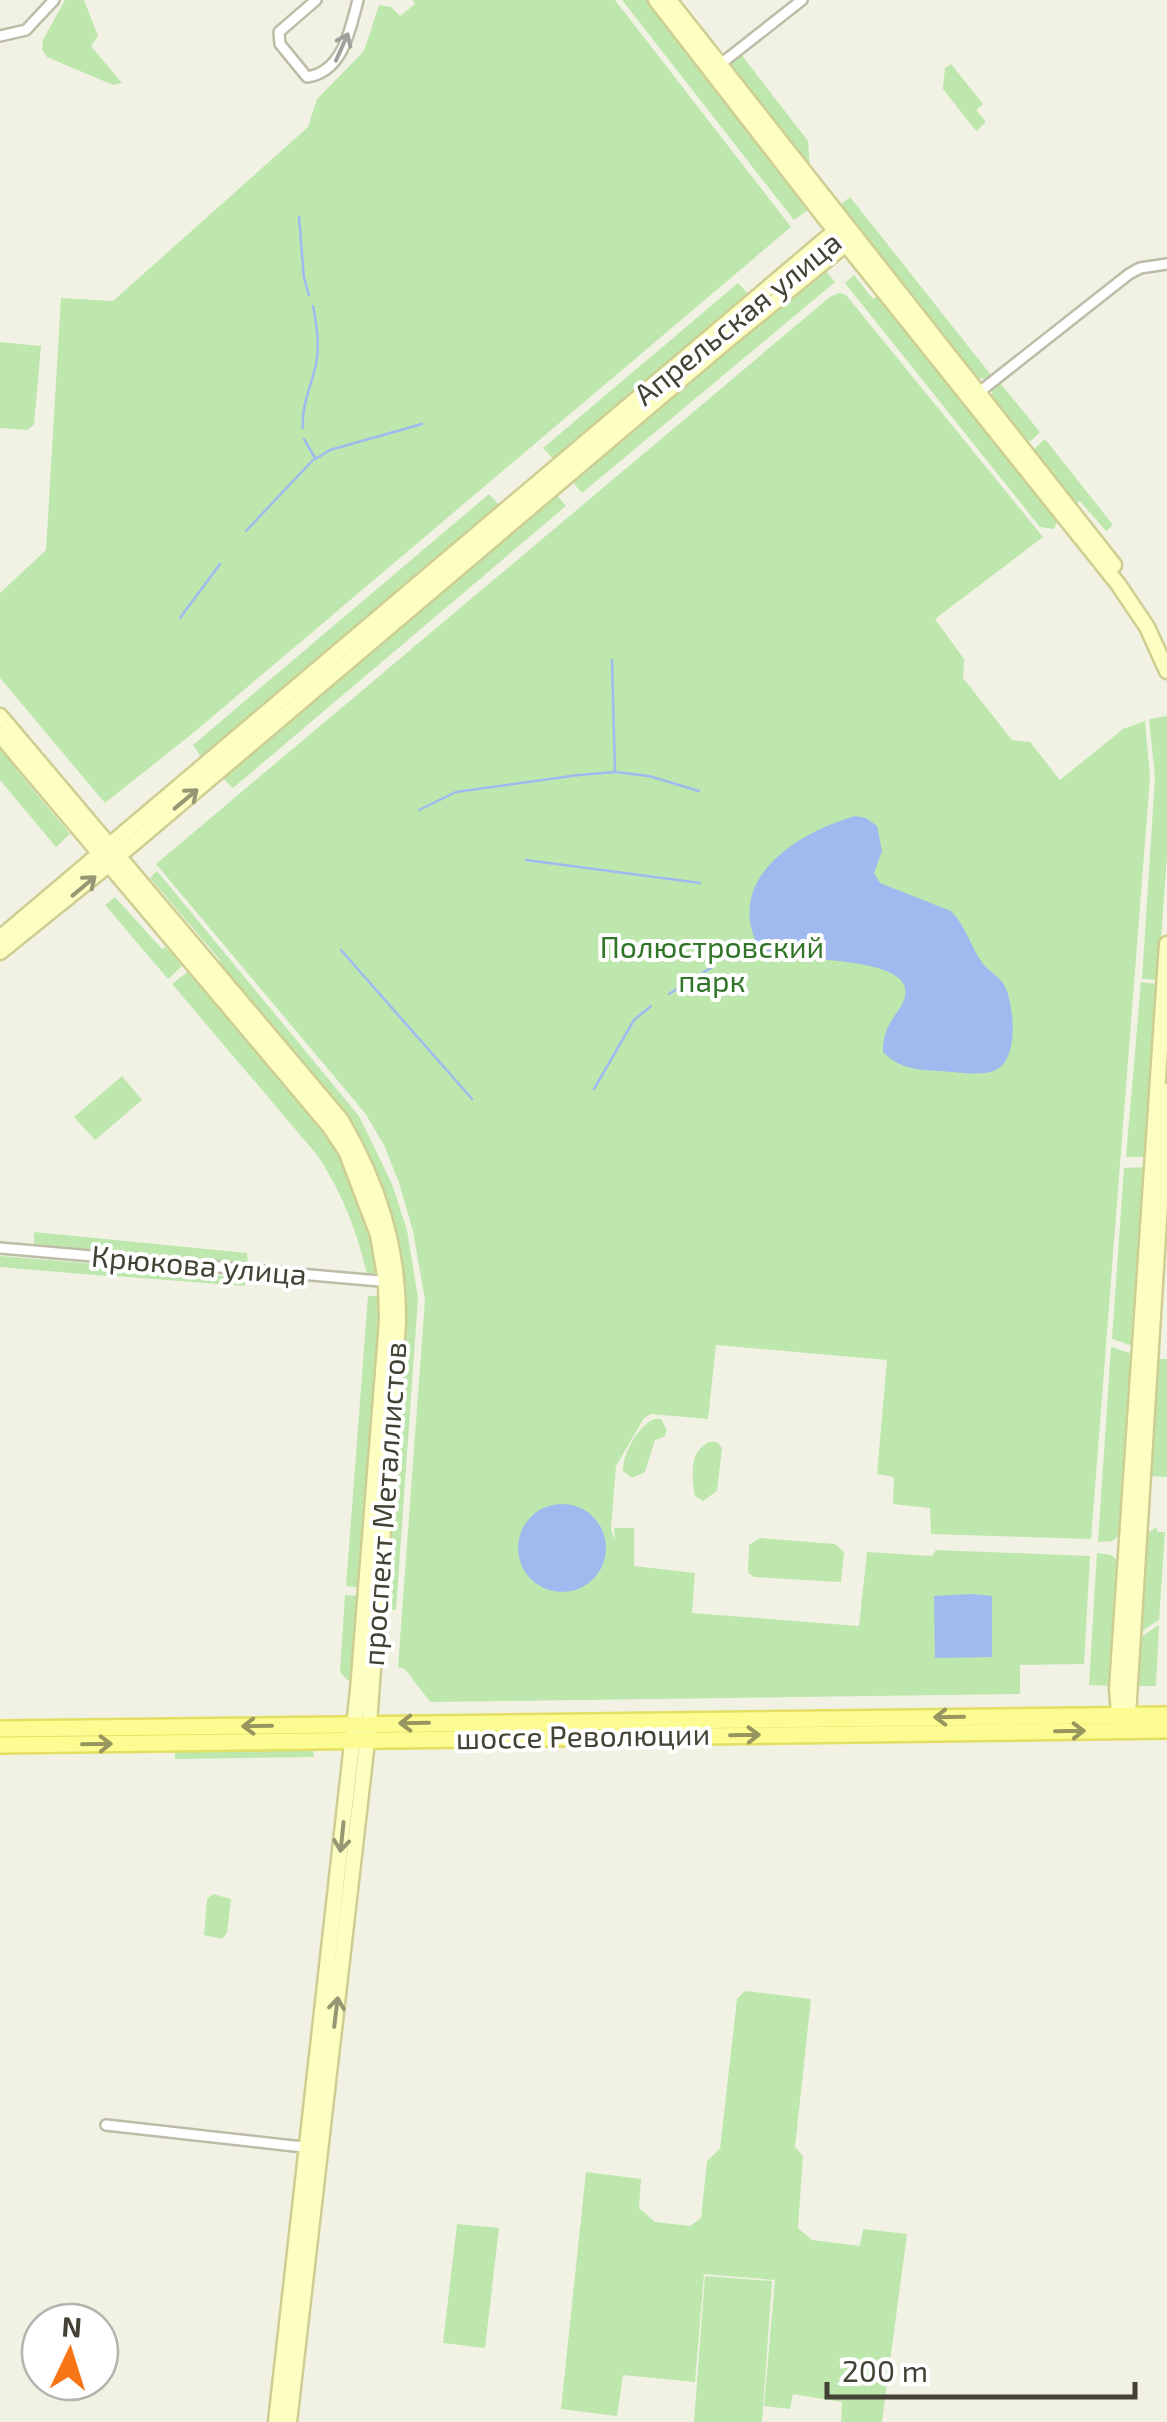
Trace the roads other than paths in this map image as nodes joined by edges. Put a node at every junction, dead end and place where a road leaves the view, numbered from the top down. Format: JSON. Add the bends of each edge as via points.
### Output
{"nodes":[{"id":1,"x":54,"y":0,"type":"edge"},
{"id":2,"x":316,"y":0,"type":"edge"},
{"id":3,"x":358,"y":0,"type":"edge"},
{"id":4,"x":656,"y":0,"type":"edge"},
{"id":5,"x":669,"y":0,"type":"edge"},
{"id":6,"x":802,"y":0,"type":"edge"},
{"id":7,"x":0,"y":36,"type":"edge"},
{"id":8,"x":716,"y":68,"type":"junction"},
{"id":9,"x":843,"y":235,"type":"junction"},
{"id":10,"x":1167,"y":264,"type":"edge"},
{"id":11,"x":975,"y":396,"type":"junction"},
{"id":12,"x":1167,"y":652,"type":"edge"},
{"id":13,"x":1167,"y":671,"type":"edge"},
{"id":14,"x":0,"y":716,"type":"edge"},
{"id":15,"x":0,"y":735,"type":"edge"},
{"id":16,"x":109,"y":854,"type":"junction"},
{"id":17,"x":0,"y":938,"type":"edge"},
{"id":18,"x":1167,"y":944,"type":"edge"},
{"id":19,"x":0,"y":952,"type":"edge"},
{"id":20,"x":1167,"y":1091,"type":"edge"},
{"id":21,"x":0,"y":1248,"type":"edge"},
{"id":22,"x":392,"y":1282,"type":"junction"},
{"id":23,"x":1167,"y":1715,"type":"edge"},
{"id":24,"x":1122,"y":1720,"type":"junction"},
{"id":25,"x":0,"y":1729,"type":"edge"},
{"id":26,"x":1167,"y":1730,"type":"edge"},
{"id":27,"x":361,"y":1732,"type":"junction"},
{"id":28,"x":0,"y":1746,"type":"edge"},
{"id":29,"x":106,"y":2125,"type":"dead end"},
{"id":30,"x":314,"y":2148,"type":"junction"},
{"id":31,"x":276,"y":2422,"type":"edge"},
{"id":32,"x":289,"y":2422,"type":"edge"}],
"edges":[{"from":1,"to":7,"type":"street","via":[[26,30]]},
{"from":2,"to":3,"type":"street","one_way":true,"via":[[282,27],[278,39],[308,76],[334,65]]},
{"from":4,"to":8,"type":"street"},
{"from":5,"to":8,"type":"street"},
{"from":6,"to":8,"type":"street"},
{"from":8,"to":9,"type":"street"},
{"from":9,"to":11,"type":"street"},
{"from":9,"to":16,"type":"street","name":"Апрельская улица"},
{"from":10,"to":11,"type":"street","via":[[1129,274]]},
{"from":11,"to":12,"type":"street","via":[[1124,579]]},
{"from":11,"to":13,"type":"street","via":[[1134,605]]},
{"from":14,"to":16,"type":"street","name":"проспект Металлистов"},
{"from":15,"to":16,"type":"street","name":"проспект Металлистов"},
{"from":16,"to":17,"type":"street","name":"Апрельская улица"},
{"from":19,"to":16,"type":"street","name":"Апрельская улица","one_way":true},
{"from":16,"to":22,"type":"street","name":"проспект Металлистов","via":[[338,1139]]},
{"from":18,"to":24,"type":"street"},
{"from":20,"to":24,"type":"street"},
{"from":21,"to":22,"type":"street","name":"Крюкова улица"},
{"from":22,"to":27,"type":"street","name":"проспект Металлистов","via":[[398,1322]]},
{"from":23,"to":24,"type":"main road","name":"шоссе Революции"},
{"from":24,"to":26,"type":"main road","name":"шоссе Революции"},
{"from":24,"to":27,"type":"main road","name":"шоссе Революции"},
{"from":27,"to":25,"type":"main road","name":"шоссе Революции","one_way":true},
{"from":28,"to":27,"type":"main road","name":"шоссе Революции","one_way":true},
{"from":27,"to":30,"type":"street","name":"проспект Металлистов"},
{"from":29,"to":30,"type":"street"},
{"from":30,"to":31,"type":"street","name":"проспект Металлистов"},
{"from":30,"to":32,"type":"street","name":"проспект Металлистов"}]}
